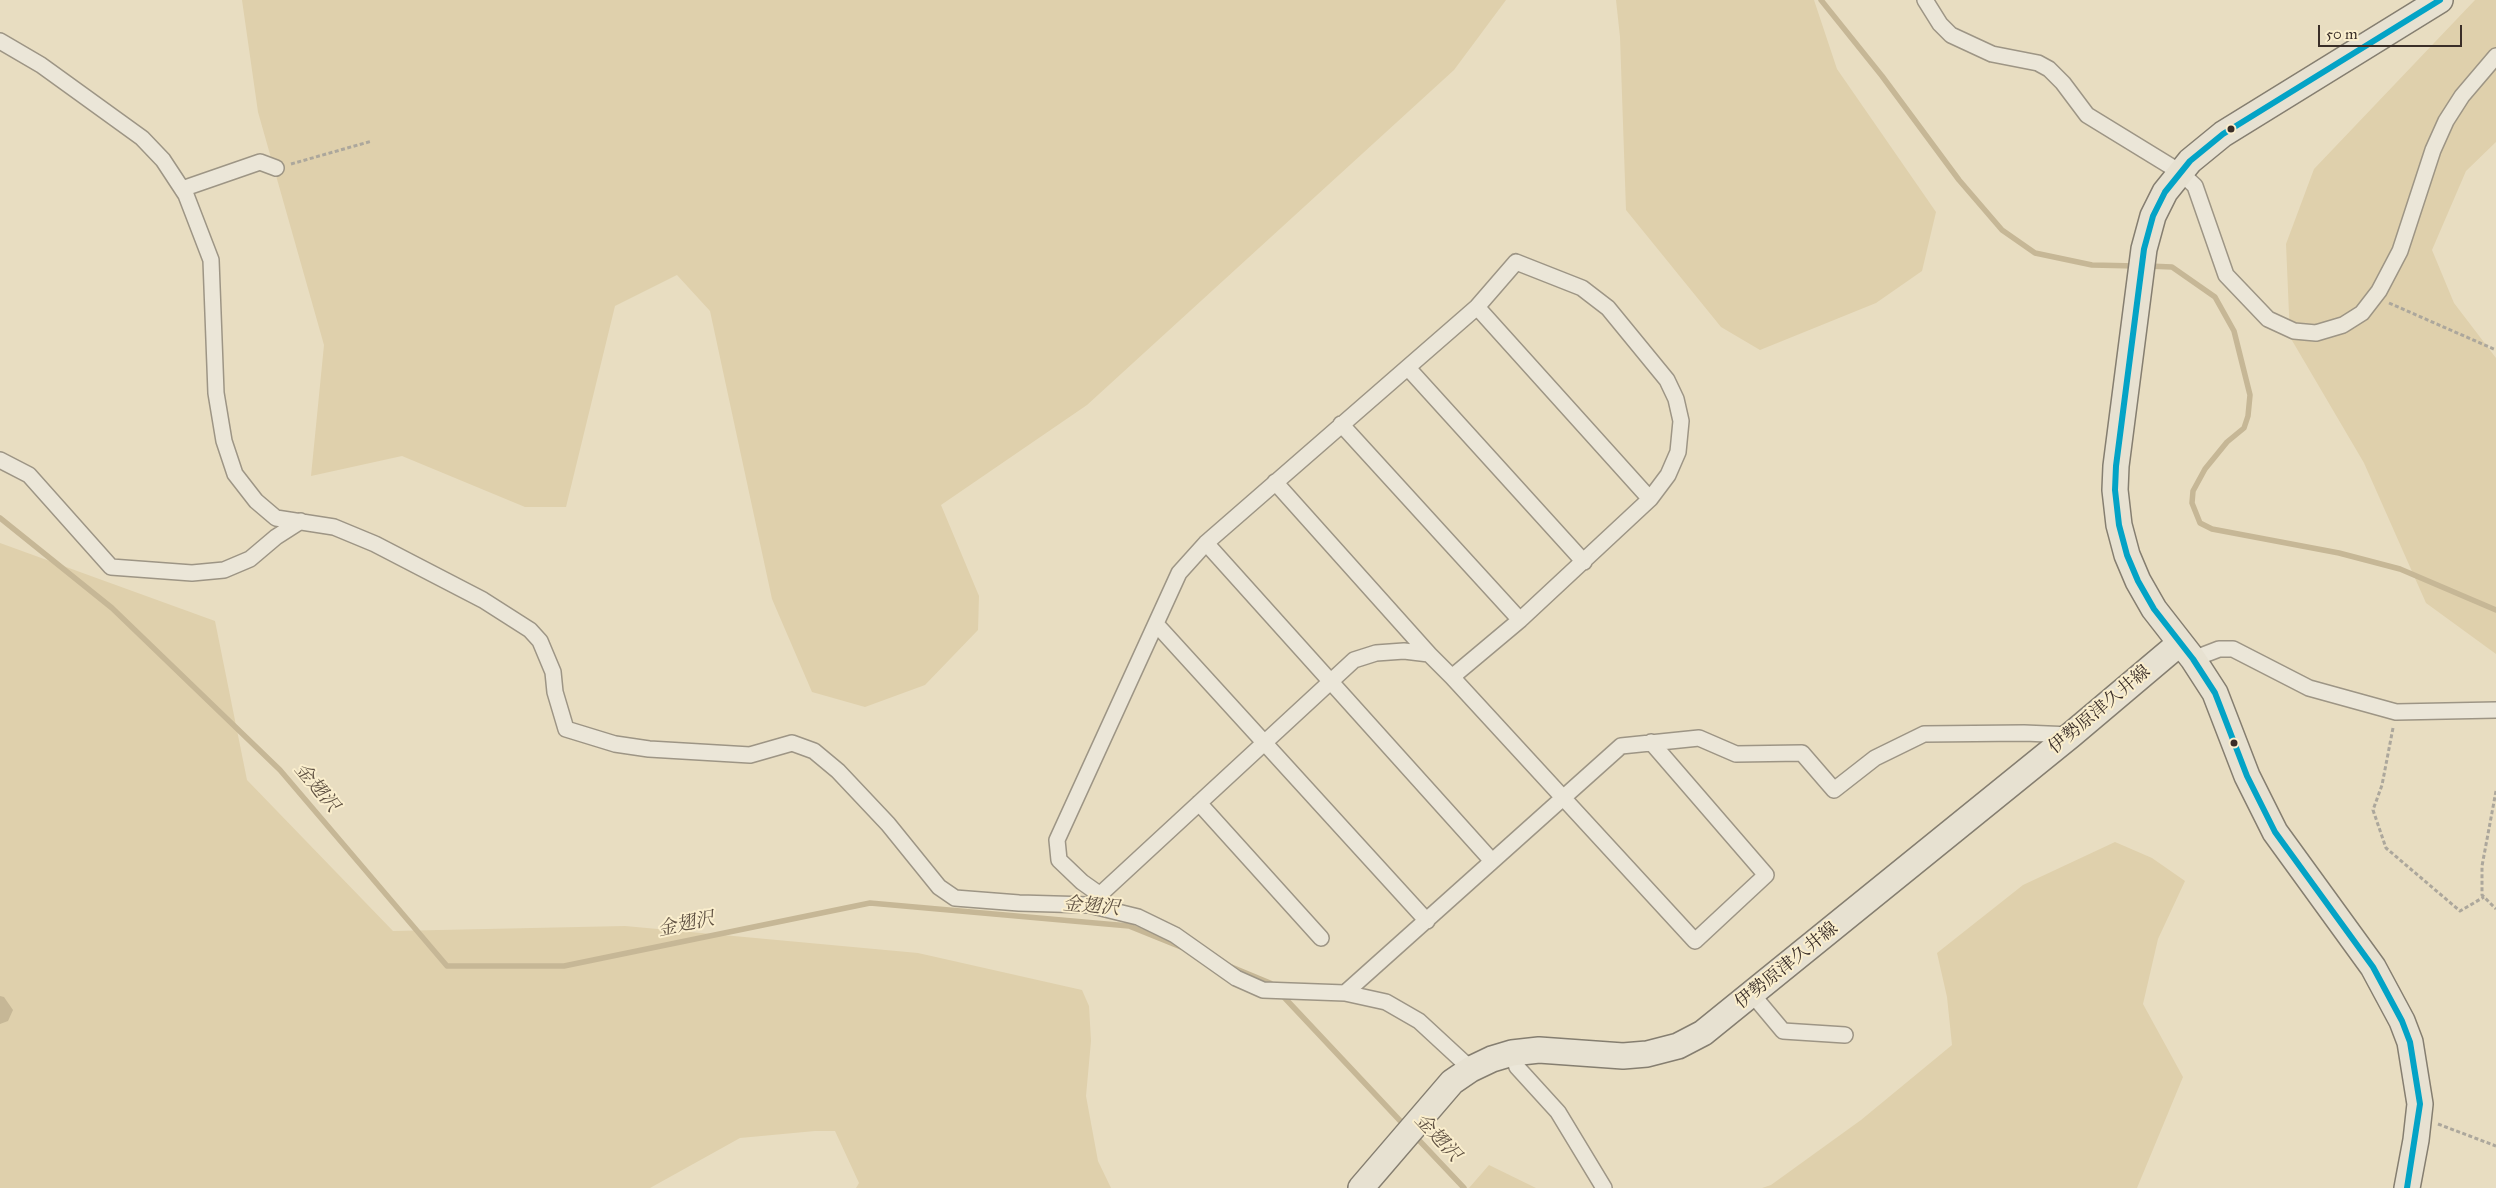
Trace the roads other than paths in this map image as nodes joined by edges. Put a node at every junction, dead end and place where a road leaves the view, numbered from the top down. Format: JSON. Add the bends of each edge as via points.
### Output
{"nodes":[{"id":1,"x":1925,"y":0,"type":"edge"},
{"id":2,"x":2440,"y":0,"type":"edge"},
{"id":3,"x":0,"y":41,"type":"edge"},
{"id":4,"x":2496,"y":56,"type":"edge"},
{"id":5,"x":276,"y":168,"type":"road end"},
{"id":6,"x":2180,"y":172,"type":"junction"},
{"id":7,"x":182,"y":189,"type":"junction"},
{"id":8,"x":1477,"y":306,"type":"junction"},
{"id":9,"x":1408,"y":368,"type":"junction"},
{"id":10,"x":1341,"y":424,"type":"junction"},
{"id":11,"x":0,"y":460,"type":"edge"},
{"id":12,"x":1275,"y":482,"type":"junction"},
{"id":13,"x":1650,"y":499,"type":"junction"},
{"id":14,"x":300,"y":521,"type":"junction"},
{"id":15,"x":1206,"y":543,"type":"junction"},
{"id":16,"x":1584,"y":562,"type":"junction"},
{"id":17,"x":1520,"y":620,"type":"junction"},
{"id":18,"x":1157,"y":625,"type":"junction"},
{"id":19,"x":2186,"y":651,"type":"junction"},
{"id":20,"x":1429,"y":654,"type":"junction"},
{"id":21,"x":1452,"y":677,"type":"junction"},
{"id":22,"x":1331,"y":682,"type":"junction"},
{"id":23,"x":2496,"y":710,"type":"edge"},
{"id":24,"x":2071,"y":735,"type":"junction"},
{"id":25,"x":1651,"y":742,"type":"junction"},
{"id":26,"x":1263,"y":744,"type":"junction"},
{"id":27,"x":1563,"y":797,"type":"junction"},
{"id":28,"x":1199,"y":803,"type":"junction"},
{"id":29,"x":1492,"y":862,"type":"junction"},
{"id":30,"x":1094,"y":900,"type":"junction"},
{"id":31,"x":1428,"y":921,"type":"junction"},
{"id":32,"x":1321,"y":938,"type":"dead end"},
{"id":33,"x":1345,"y":993,"type":"junction"},
{"id":34,"x":1752,"y":994,"type":"junction"},
{"id":35,"x":1845,"y":1035,"type":"dead end"},
{"id":36,"x":1512,"y":1053,"type":"junction"},
{"id":37,"x":1471,"y":1069,"type":"junction"},
{"id":38,"x":1362,"y":1188,"type":"edge"},
{"id":39,"x":1604,"y":1188,"type":"edge"},
{"id":40,"x":2407,"y":1188,"type":"edge"}],
"edges":[{"from":1,"to":6,"type":"street","via":[[1951,35],[1992,54],[2038,63],[2049,69],[2087,115]]},
{"from":2,"to":6,"type":"main road","via":[[2224,134]]},
{"from":3,"to":7,"type":"street","via":[[41,65],[142,138],[163,160]]},
{"from":4,"to":6,"type":"street","via":[[2462,96],[2446,121],[2433,150],[2400,251],[2374,297],[2362,313],[2343,325],[2316,333],[2294,331],[2268,319],[2226,275],[2195,186]]},
{"from":5,"to":7,"type":"street","via":[[260,162]]},
{"from":6,"to":19,"type":"main road","via":[[2161,198],[2146,240],[2117,459],[2116,490],[2119,525],[2130,564],[2147,598]]},
{"from":7,"to":14,"type":"street","via":[[211,260],[216,393],[224,441],[235,474],[256,501],[276,518]]},
{"from":8,"to":9,"type":"street"},
{"from":8,"to":13,"type":"street"},
{"from":8,"to":13,"type":"street","via":[[1516,262],[1582,288],[1608,308],[1667,380],[1681,420],[1678,452],[1668,475]]},
{"from":9,"to":10,"type":"street"},
{"from":9,"to":16,"type":"street"},
{"from":10,"to":12,"type":"street"},
{"from":10,"to":17,"type":"street"},
{"from":11,"to":14,"type":"street","via":[[29,475],[111,567],[192,573],[224,570],[250,559]]},
{"from":12,"to":15,"type":"street"},
{"from":12,"to":20,"type":"street"},
{"from":13,"to":16,"type":"street"},
{"from":14,"to":30,"type":"street","via":[[334,527],[375,544],[483,600],[530,630],[540,641],[553,672],[566,729],[615,744],[649,749],[750,755],[792,743],[814,750],[888,824],[939,887],[955,898],[1019,903]]},
{"from":15,"to":18,"type":"street","via":[[1179,574]]},
{"from":15,"to":22,"type":"street"},
{"from":16,"to":17,"type":"street"},
{"from":17,"to":21,"type":"street"},
{"from":18,"to":26,"type":"street"},
{"from":18,"to":30,"type":"street","via":[[1057,840],[1059,860]]},
{"from":19,"to":23,"type":"street","via":[[2233,648],[2309,688],[2396,712]]},
{"from":19,"to":24,"type":"main road","name":"伊勢原津久井線"},
{"from":19,"to":40,"type":"main road","via":[[2215,693],[2247,776],[2275,832],[2373,967],[2399,1014],[2410,1042],[2420,1104]]},
{"from":20,"to":21,"type":"street"},
{"from":20,"to":22,"type":"street","via":[[1404,650],[1376,653],[1354,660]]},
{"from":21,"to":27,"type":"street"},
{"from":22,"to":26,"type":"street"},
{"from":22,"to":29,"type":"street"},
{"from":24,"to":25,"type":"street","via":[[1924,734],[1875,758],[1834,790],[1802,753],[1736,754],[1700,738]]},
{"from":24,"to":34,"type":"main road","name":"伊勢原津久井線"},
{"from":25,"to":27,"type":"street","via":[[1621,746]]},
{"from":25,"to":27,"type":"street","via":[[1766,875],[1695,941]]},
{"from":26,"to":28,"type":"street"},
{"from":26,"to":31,"type":"street"},
{"from":27,"to":29,"type":"street"},
{"from":28,"to":30,"type":"street"},
{"from":28,"to":32,"type":"street"},
{"from":29,"to":31,"type":"street"},
{"from":30,"to":33,"type":"street","via":[[1174,935],[1236,978],[1263,990]]},
{"from":31,"to":33,"type":"street"},
{"from":33,"to":37,"type":"street","via":[[1386,1002],[1420,1021]]},
{"from":34,"to":35,"type":"street","via":[[1783,1031]]},
{"from":34,"to":36,"type":"main road","name":"伊勢原津久井線","via":[[1703,1032],[1678,1046],[1647,1054],[1623,1056],[1538,1050]]},
{"from":36,"to":37,"type":"main road","name":"伊勢原津久井線"},
{"from":36,"to":39,"type":"street","via":[[1517,1067],[1558,1112]]},
{"from":37,"to":38,"type":"main road","name":"伊勢原津久井線","via":[[1452,1082]]}]}
